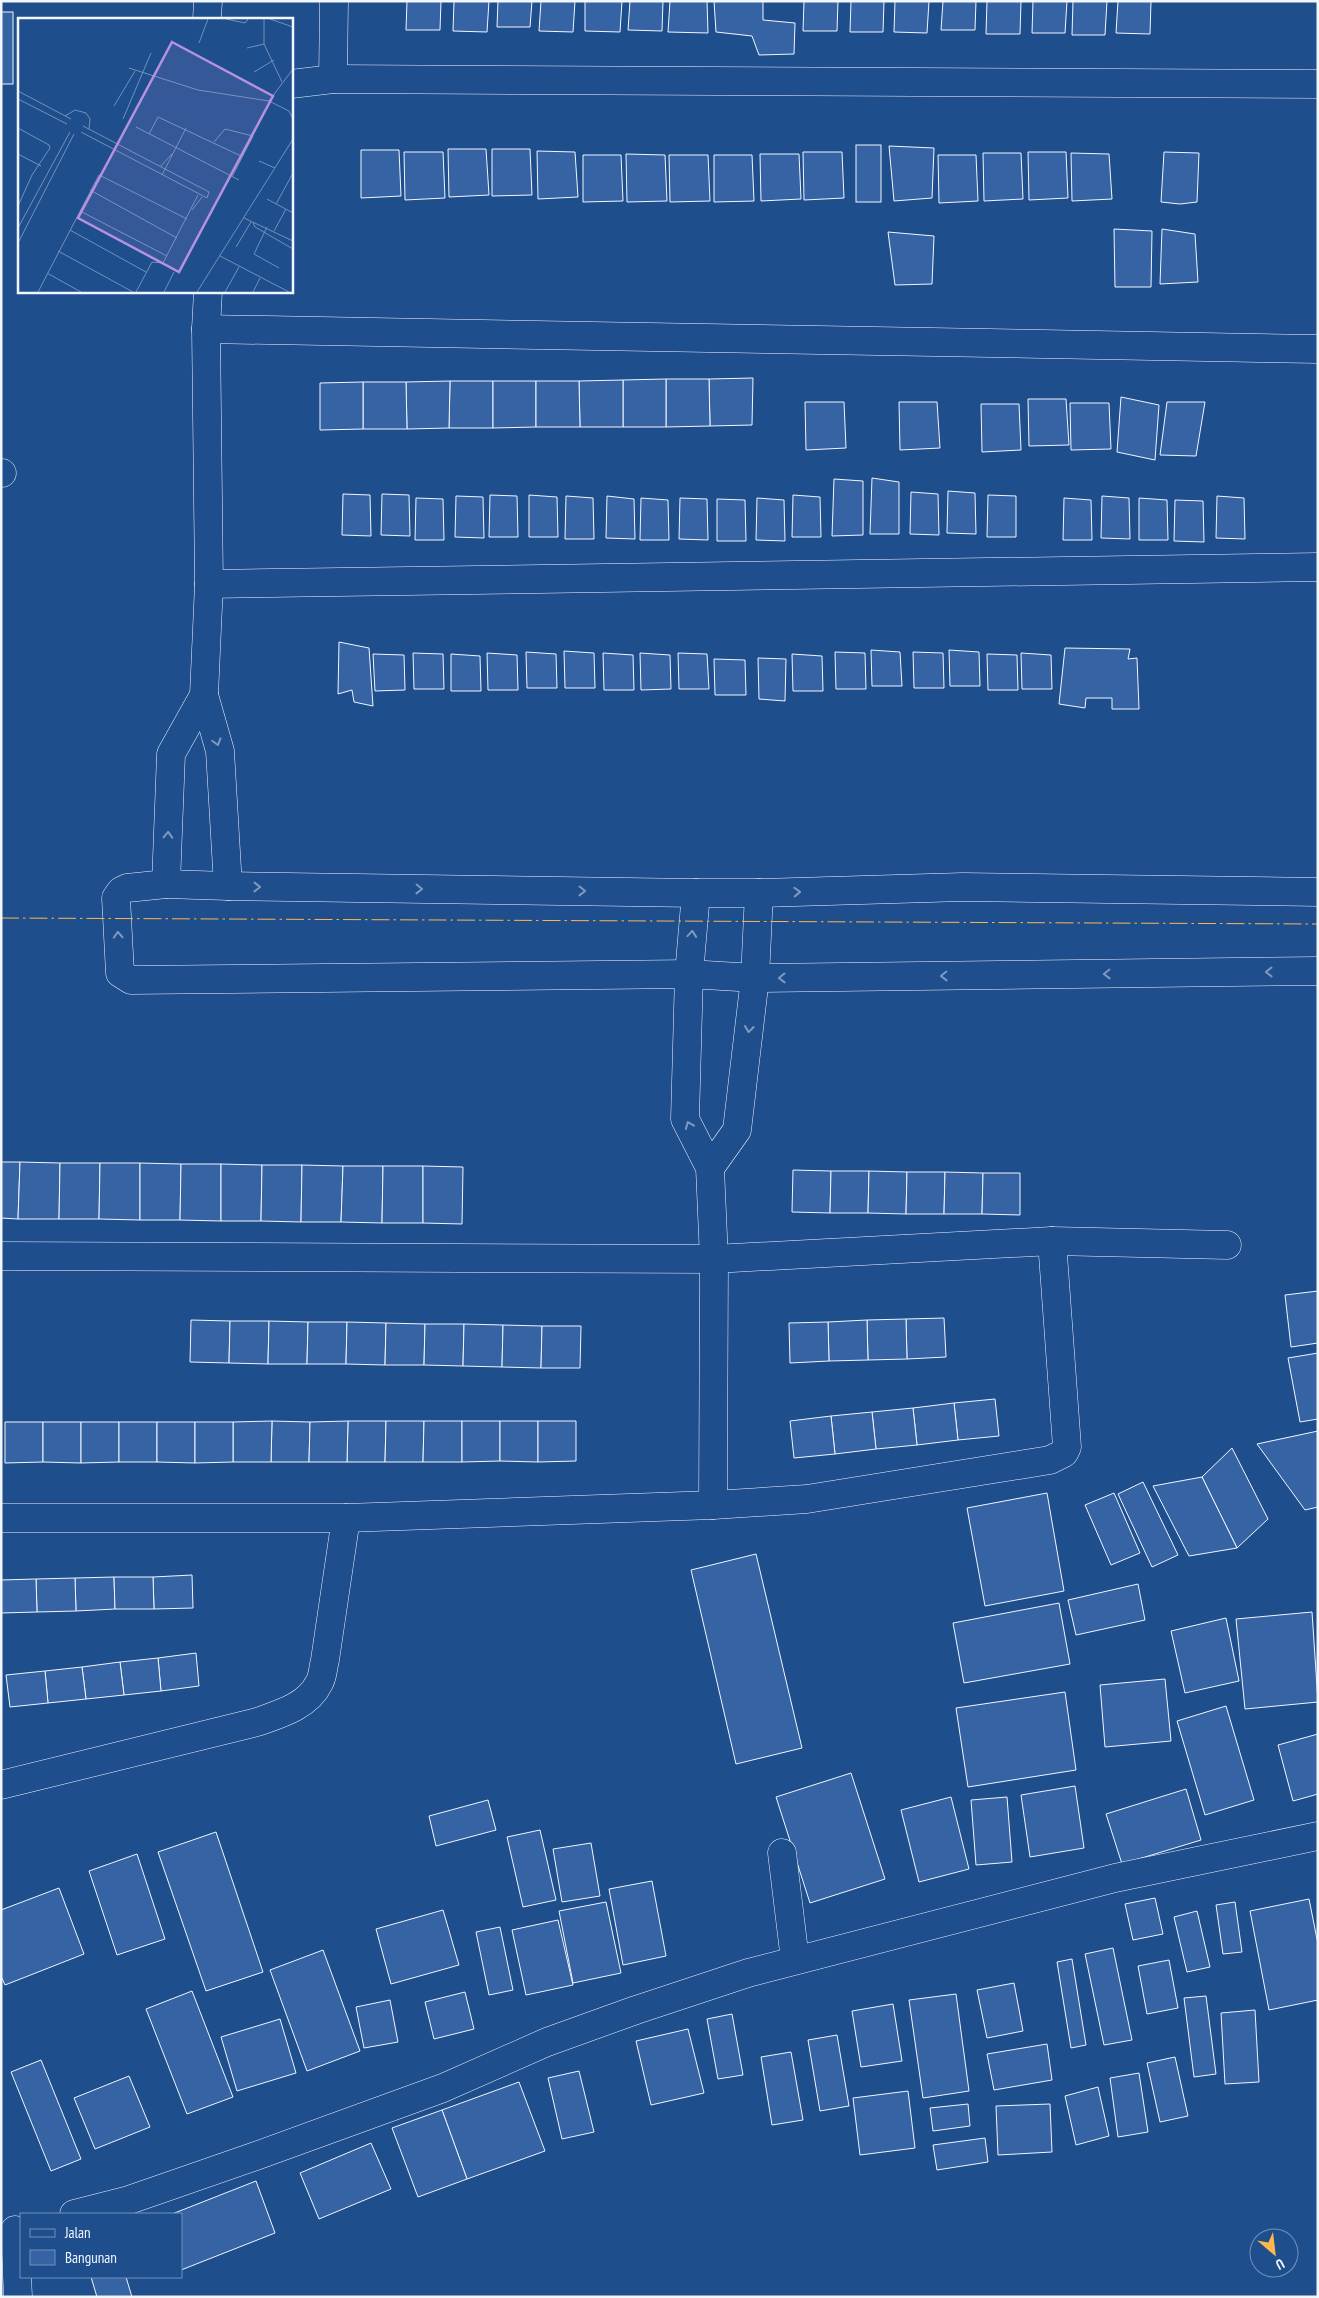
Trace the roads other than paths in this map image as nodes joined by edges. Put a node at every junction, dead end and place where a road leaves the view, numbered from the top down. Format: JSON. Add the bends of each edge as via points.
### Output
{"nodes":[{"id":1,"x":208,"y":1,"type":"edge"},
{"id":2,"x":334,"y":1,"type":"edge"},
{"id":3,"x":207,"y":18,"type":"edge"},
{"id":4,"x":333,"y":79,"type":"junction"},
{"id":5,"x":292,"y":84,"type":"edge"},
{"id":6,"x":1318,"y":84,"type":"edge"},
{"id":7,"x":208,"y":292,"type":"edge"},
{"id":8,"x":206,"y":329,"type":"junction"},
{"id":9,"x":1318,"y":349,"type":"edge"},
{"id":10,"x":1318,"y":567,"type":"edge"},
{"id":11,"x":209,"y":584,"type":"junction"},
{"id":12,"x":204,"y":695,"type":"junction"},
{"id":13,"x":166,"y":884,"type":"junction"},
{"id":14,"x":228,"y":886,"type":"junction"},
{"id":15,"x":1318,"y":892,"type":"edge"},
{"id":16,"x":696,"y":893,"type":"junction"},
{"id":17,"x":759,"y":893,"type":"junction"},
{"id":18,"x":1318,"y":972,"type":"edge"},
{"id":19,"x":689,"y":974,"type":"junction"},
{"id":20,"x":755,"y":978,"type":"junction"},
{"id":21,"x":710,"y":1168,"type":"junction"},
{"id":22,"x":1052,"y":1241,"type":"junction"},
{"id":23,"x":1227,"y":1245,"type":"dead end"},
{"id":24,"x":1,"y":1256,"type":"edge"},
{"id":25,"x":714,"y":1259,"type":"junction"},
{"id":26,"x":712,"y":1505,"type":"junction"},
{"id":27,"x":1,"y":1518,"type":"edge"},
{"id":28,"x":346,"y":1518,"type":"junction"},
{"id":29,"x":1,"y":1785,"type":"edge"},
{"id":30,"x":1318,"y":1836,"type":"edge"},
{"id":31,"x":782,"y":1853,"type":"dead end"},
{"id":32,"x":795,"y":1960,"type":"junction"},
{"id":33,"x":78,"y":2213,"type":"edge"},
{"id":34,"x":12,"y":2230,"type":"edge"},
{"id":35,"x":18,"y":2297,"type":"edge"}],
"edges":[{"from":1,"to":3,"type":"street"},
{"from":2,"to":4,"type":"street"},
{"from":4,"to":5,"type":"street"},
{"from":4,"to":6,"type":"street"},
{"from":7,"to":8,"type":"street"},
{"from":8,"to":9,"type":"street"},
{"from":8,"to":11,"type":"street"},
{"from":10,"to":11,"type":"street"},
{"from":11,"to":12,"type":"street"},
{"from":13,"to":12,"type":"street","one_way":true,"via":[[171,754]]},
{"from":12,"to":14,"type":"street","one_way":true,"via":[[220,751]]},
{"from":13,"to":14,"type":"street"},
{"from":19,"to":13,"type":"street","one_way":true,"via":[[125,978],[120,973],[116,898],[127,888]]},
{"from":14,"to":16,"type":"street","one_way":true},
{"from":17,"to":15,"type":"street","one_way":true,"via":[[963,887]]},
{"from":16,"to":17,"type":"street"},
{"from":19,"to":16,"type":"street","one_way":true},
{"from":17,"to":20,"type":"street"},
{"from":18,"to":20,"type":"street","one_way":true},
{"from":19,"to":20,"type":"street"},
{"from":21,"to":19,"type":"street","one_way":true,"via":[[685,1119]]},
{"from":20,"to":21,"type":"street","one_way":true,"via":[[738,1130]]},
{"from":21,"to":25,"type":"street"},
{"from":22,"to":23,"type":"street"},
{"from":22,"to":25,"type":"street"},
{"from":22,"to":26,"type":"street","via":[[1067,1420],[1064,1453],[1041,1462],[807,1499]]},
{"from":24,"to":25,"type":"street"},
{"from":25,"to":26,"type":"street"},
{"from":26,"to":28,"type":"street"},
{"from":27,"to":28,"type":"street"},
{"from":28,"to":29,"type":"street","via":[[325,1660],[320,1683],[307,1700],[257,1722]]},
{"from":30,"to":32,"type":"street","via":[[1115,1878]]},
{"from":31,"to":32,"type":"street"},
{"from":32,"to":33,"type":"street","via":[[636,2010],[443,2088],[129,2200]]},
{"from":34,"to":35,"type":"street"}]}
